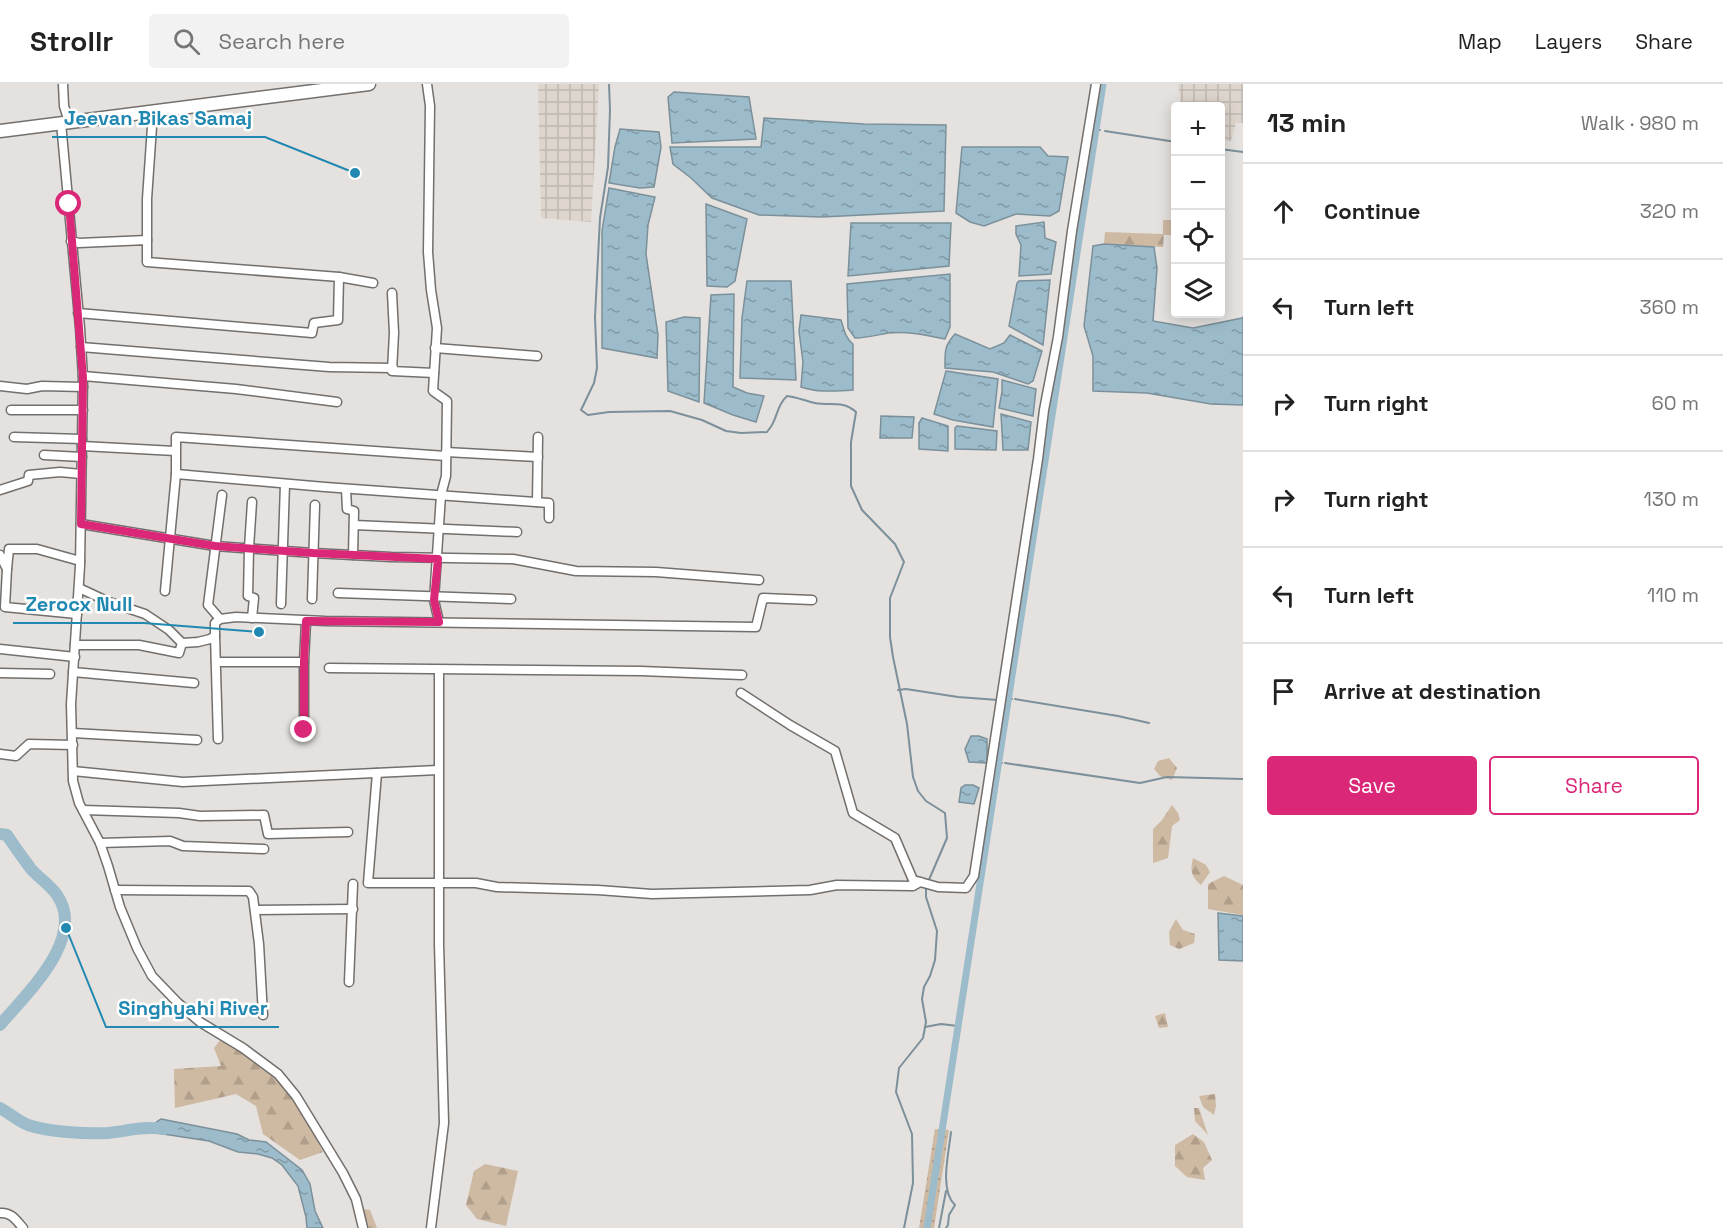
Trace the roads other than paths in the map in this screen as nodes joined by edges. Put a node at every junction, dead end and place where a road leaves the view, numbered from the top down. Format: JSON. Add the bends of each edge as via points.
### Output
{"nodes":[{"id":1,"x":63,"y":84,"type":"edge"},
{"id":2,"x":369,"y":84,"type":"edge"},
{"id":3,"x":427,"y":84,"type":"edge"},
{"id":4,"x":1096,"y":84,"type":"edge"},
{"id":5,"x":153,"y":112,"type":"junction"},
{"id":6,"x":65,"y":123,"type":"junction"},
{"id":7,"x":0,"y":131,"type":"edge"},
{"id":8,"x":147,"y":240,"type":"junction"},
{"id":9,"x":71,"y":241,"type":"junction"},
{"id":10,"x":339,"y":277,"type":"junction"},
{"id":11,"x":373,"y":283,"type":"dead end"},
{"id":12,"x":392,"y":293,"type":"dead end"},
{"id":13,"x":78,"y":313,"type":"junction"},
{"id":14,"x":81,"y":347,"type":"junction"},
{"id":15,"x":435,"y":348,"type":"junction"},
{"id":16,"x":537,"y":356,"type":"dead end"},
{"id":17,"x":393,"y":368,"type":"junction"},
{"id":18,"x":434,"y":373,"type":"junction"},
{"id":19,"x":83,"y":376,"type":"junction"},
{"id":20,"x":0,"y":386,"type":"edge"},
{"id":21,"x":83,"y":387,"type":"junction"},
{"id":22,"x":337,"y":402,"type":"dead end"},
{"id":23,"x":11,"y":410,"type":"dead end"},
{"id":24,"x":82,"y":410,"type":"junction"},
{"id":25,"x":14,"y":437,"type":"dead end"},
{"id":26,"x":538,"y":437,"type":"dead end"},
{"id":27,"x":82,"y":442,"type":"junction"},
{"id":28,"x":175,"y":452,"type":"junction"},
{"id":29,"x":446,"y":454,"type":"junction"},
{"id":30,"x":44,"y":455,"type":"dead end"},
{"id":31,"x":82,"y":456,"type":"junction"},
{"id":32,"x":538,"y":457,"type":"junction"},
{"id":33,"x":81,"y":474,"type":"junction"},
{"id":34,"x":176,"y":474,"type":"junction"},
{"id":35,"x":285,"y":484,"type":"junction"},
{"id":36,"x":346,"y":489,"type":"junction"},
{"id":37,"x":0,"y":490,"type":"edge"},
{"id":38,"x":222,"y":495,"type":"dead end"},
{"id":39,"x":441,"y":495,"type":"junction"},
{"id":40,"x":252,"y":502,"type":"dead end"},
{"id":41,"x":537,"y":502,"type":"junction"},
{"id":42,"x":315,"y":505,"type":"dead end"},
{"id":43,"x":549,"y":518,"type":"dead end"},
{"id":44,"x":81,"y":524,"type":"junction"},
{"id":45,"x":354,"y":525,"type":"junction"},
{"id":46,"x":439,"y":529,"type":"junction"},
{"id":47,"x":517,"y":532,"type":"dead end"},
{"id":48,"x":169,"y":539,"type":"junction"},
{"id":49,"x":215,"y":546,"type":"junction"},
{"id":50,"x":249,"y":548,"type":"junction"},
{"id":51,"x":281,"y":550,"type":"junction"},
{"id":52,"x":313,"y":553,"type":"junction"},
{"id":53,"x":0,"y":555,"type":"edge"},
{"id":54,"x":353,"y":555,"type":"junction"},
{"id":55,"x":438,"y":559,"type":"junction"},
{"id":56,"x":80,"y":561,"type":"junction"},
{"id":57,"x":7,"y":570,"type":"junction"},
{"id":58,"x":759,"y":580,"type":"dead end"},
{"id":59,"x":79,"y":588,"type":"junction"},
{"id":60,"x":165,"y":591,"type":"dead end"},
{"id":61,"x":338,"y":593,"type":"dead end"},
{"id":62,"x":435,"y":596,"type":"junction"},
{"id":63,"x":312,"y":599,"type":"dead end"},
{"id":64,"x":511,"y":599,"type":"dead end"},
{"id":65,"x":813,"y":600,"type":"dead end"},
{"id":66,"x":281,"y":604,"type":"dead end"},
{"id":67,"x":77,"y":614,"type":"junction"},
{"id":68,"x":252,"y":618,"type":"junction"},
{"id":69,"x":220,"y":619,"type":"junction"},
{"id":70,"x":306,"y":621,"type":"junction"},
{"id":71,"x":439,"y":622,"type":"junction"},
{"id":72,"x":215,"y":636,"type":"junction"},
{"id":73,"x":182,"y":643,"type":"junction"},
{"id":74,"x":75,"y":645,"type":"junction"},
{"id":75,"x":0,"y":649,"type":"edge"},
{"id":76,"x":75,"y":657,"type":"junction"},
{"id":77,"x":216,"y":662,"type":"junction"},
{"id":78,"x":304,"y":662,"type":"junction"},
{"id":79,"x":329,"y":668,"type":"dead end"},
{"id":80,"x":74,"y":672,"type":"junction"},
{"id":81,"x":0,"y":673,"type":"edge"},
{"id":82,"x":50,"y":674,"type":"dead end"},
{"id":83,"x":439,"y":674,"type":"dead end"},
{"id":84,"x":742,"y":675,"type":"dead end"},
{"id":85,"x":194,"y":683,"type":"dead end"},
{"id":86,"x":741,"y":693,"type":"dead end"},
{"id":87,"x":304,"y":730,"type":"dead end"},
{"id":88,"x":73,"y":733,"type":"junction"},
{"id":89,"x":218,"y":739,"type":"dead end"},
{"id":90,"x":197,"y":740,"type":"dead end"},
{"id":91,"x":73,"y":745,"type":"junction"},
{"id":92,"x":0,"y":754,"type":"edge"},
{"id":93,"x":438,"y":770,"type":"junction"},
{"id":94,"x":73,"y":771,"type":"junction"},
{"id":95,"x":377,"y":773,"type":"junction"},
{"id":96,"x":83,"y":810,"type":"junction"},
{"id":97,"x":348,"y":832,"type":"dead end"},
{"id":98,"x":100,"y":843,"type":"junction"},
{"id":99,"x":264,"y":849,"type":"dead end"},
{"id":100,"x":438,"y":882,"type":"junction"},
{"id":101,"x":920,"y":882,"type":"junction"},
{"id":102,"x":353,"y":884,"type":"dead end"},
{"id":103,"x":115,"y":890,"type":"junction"},
{"id":104,"x":352,"y":909,"type":"junction"},
{"id":105,"x":255,"y":910,"type":"junction"},
{"id":106,"x":350,"y":982,"type":"dead end"},
{"id":107,"x":263,"y":1015,"type":"dead end"},
{"id":108,"x":0,"y":1213,"type":"edge"},
{"id":109,"x":23,"y":1228,"type":"edge"},
{"id":110,"x":363,"y":1228,"type":"edge"},
{"id":111,"x":431,"y":1228,"type":"edge"}],
"edges":[{"from":1,"to":6,"type":"street"},
{"from":2,"to":5,"type":"main road"},
{"from":3,"to":15,"type":"street","via":[[428,252],[437,328]]},
{"from":4,"to":101,"type":"street","via":[[974,876],[966,888]]},
{"from":5,"to":6,"type":"main road"},
{"from":5,"to":8,"type":"street"},
{"from":6,"to":7,"type":"main road"},
{"from":6,"to":9,"type":"street"},
{"from":8,"to":9,"type":"street"},
{"from":8,"to":10,"type":"street","via":[[147,262]]},
{"from":9,"to":13,"type":"street"},
{"from":10,"to":11,"type":"street"},
{"from":10,"to":13,"type":"street","via":[[338,320],[314,323],[312,333]]},
{"from":12,"to":17,"type":"street"},
{"from":13,"to":14,"type":"street"},
{"from":14,"to":17,"type":"street","via":[[329,367]]},
{"from":14,"to":19,"type":"street"},
{"from":15,"to":16,"type":"street"},
{"from":15,"to":18,"type":"street"},
{"from":17,"to":18,"type":"street","via":[[392,371]]},
{"from":18,"to":29,"type":"street","via":[[433,391],[447,401]]},
{"from":19,"to":21,"type":"street"},
{"from":19,"to":22,"type":"street"},
{"from":20,"to":21,"type":"street"},
{"from":21,"to":24,"type":"street"},
{"from":23,"to":24,"type":"street"},
{"from":24,"to":27,"type":"street"},
{"from":25,"to":27,"type":"street"},
{"from":26,"to":32,"type":"street"},
{"from":27,"to":28,"type":"street"},
{"from":27,"to":31,"type":"street"},
{"from":28,"to":29,"type":"street","via":[[176,437]]},
{"from":28,"to":34,"type":"street"},
{"from":29,"to":32,"type":"street"},
{"from":29,"to":39,"type":"street"},
{"from":30,"to":31,"type":"street"},
{"from":31,"to":33,"type":"street"},
{"from":32,"to":41,"type":"street"},
{"from":33,"to":37,"type":"street","via":[[29,475],[28,481]]},
{"from":33,"to":44,"type":"street"},
{"from":34,"to":35,"type":"street"},
{"from":34,"to":48,"type":"street"},
{"from":35,"to":36,"type":"street"},
{"from":35,"to":51,"type":"street"},
{"from":36,"to":39,"type":"street"},
{"from":36,"to":45,"type":"street","via":[[348,509],[354,511]]},
{"from":38,"to":49,"type":"street"},
{"from":39,"to":41,"type":"street"},
{"from":39,"to":46,"type":"street"},
{"from":40,"to":50,"type":"street"},
{"from":41,"to":43,"type":"street","via":[[549,503]]},
{"from":42,"to":52,"type":"street"},
{"from":44,"to":48,"type":"street"},
{"from":44,"to":56,"type":"street"},
{"from":45,"to":46,"type":"street"},
{"from":45,"to":54,"type":"street"},
{"from":46,"to":47,"type":"street"},
{"from":46,"to":55,"type":"street"},
{"from":48,"to":49,"type":"street"},
{"from":48,"to":60,"type":"street"},
{"from":49,"to":50,"type":"street"},
{"from":49,"to":69,"type":"street","via":[[208,604]]},
{"from":50,"to":51,"type":"street"},
{"from":50,"to":68,"type":"street","via":[[248,596],[254,598]]},
{"from":51,"to":52,"type":"street"},
{"from":51,"to":66,"type":"street"},
{"from":52,"to":54,"type":"street"},
{"from":52,"to":63,"type":"street"},
{"from":53,"to":57,"type":"street"},
{"from":54,"to":55,"type":"street"},
{"from":55,"to":58,"type":"street","via":[[513,559],[576,571]]},
{"from":55,"to":62,"type":"street"},
{"from":56,"to":57,"type":"street","via":[[37,549],[9,549]]},
{"from":56,"to":59,"type":"street"},
{"from":57,"to":67,"type":"street","via":[[5,608]]},
{"from":59,"to":67,"type":"street"},
{"from":59,"to":73,"type":"street","via":[[145,614]]},
{"from":61,"to":62,"type":"street"},
{"from":62,"to":64,"type":"street"},
{"from":62,"to":71,"type":"street"},
{"from":65,"to":71,"type":"street","via":[[763,598],[756,627]]},
{"from":67,"to":74,"type":"street"},
{"from":68,"to":69,"type":"street"},
{"from":68,"to":70,"type":"street"},
{"from":69,"to":72,"type":"street","via":[[215,623]]},
{"from":70,"to":71,"type":"street"},
{"from":70,"to":78,"type":"street"},
{"from":72,"to":73,"type":"street"},
{"from":72,"to":77,"type":"street"},
{"from":73,"to":74,"type":"street","via":[[179,653],[139,645]]},
{"from":74,"to":76,"type":"street"},
{"from":75,"to":76,"type":"street"},
{"from":76,"to":80,"type":"street"},
{"from":77,"to":78,"type":"street"},
{"from":77,"to":89,"type":"street"},
{"from":78,"to":87,"type":"street"},
{"from":79,"to":84,"type":"street"},
{"from":80,"to":85,"type":"street"},
{"from":80,"to":88,"type":"street"},
{"from":81,"to":82,"type":"street"},
{"from":83,"to":93,"type":"street"},
{"from":86,"to":101,"type":"street","via":[[835,751],[853,813],[895,838],[913,880]]},
{"from":88,"to":90,"type":"street"},
{"from":88,"to":91,"type":"street"},
{"from":91,"to":92,"type":"street","via":[[29,744],[16,756]]},
{"from":91,"to":94,"type":"street"},
{"from":93,"to":95,"type":"street"},
{"from":93,"to":100,"type":"street"},
{"from":94,"to":95,"type":"street","via":[[183,782]]},
{"from":94,"to":96,"type":"street"},
{"from":95,"to":100,"type":"street","via":[[368,883]]},
{"from":96,"to":97,"type":"street","via":[[264,815],[268,834]]},
{"from":96,"to":98,"type":"street"},
{"from":98,"to":99,"type":"street","via":[[170,842],[183,846]]},
{"from":98,"to":103,"type":"street"},
{"from":100,"to":101,"type":"street","via":[[652,894],[810,890],[837,885],[913,886]]},
{"from":100,"to":111,"type":"street","via":[[444,1123]]},
{"from":102,"to":104,"type":"street"},
{"from":103,"to":105,"type":"street","via":[[249,891]]},
{"from":103,"to":110,"type":"street","via":[[152,976],[200,1022],[278,1074],[296,1095],[343,1173],[356,1199]]},
{"from":104,"to":105,"type":"street"},
{"from":104,"to":106,"type":"street"},
{"from":105,"to":107,"type":"street"},
{"from":108,"to":109,"type":"street","via":[[13,1216]]}]}
